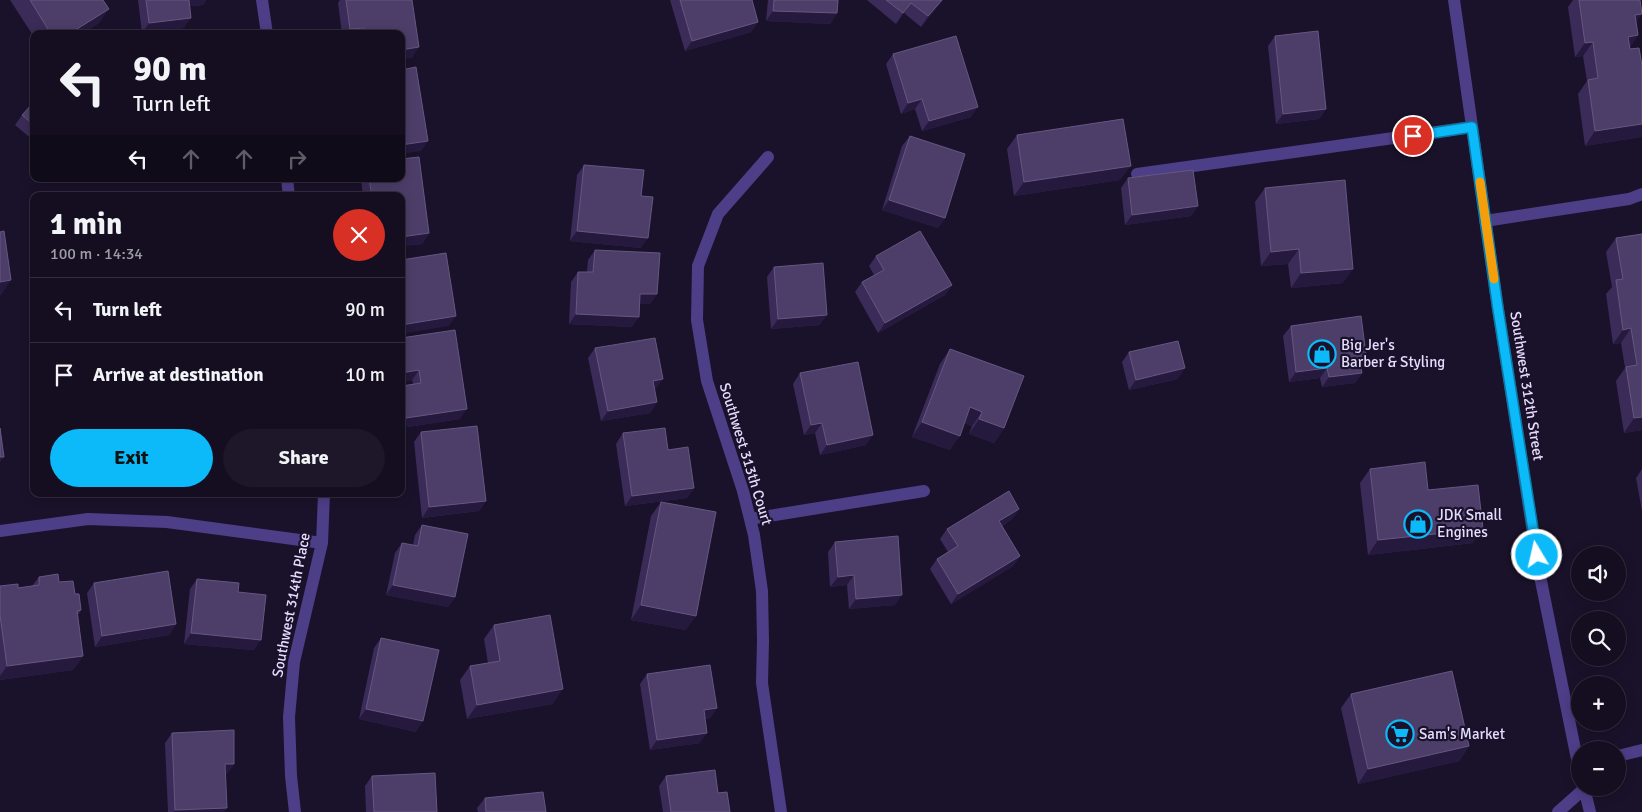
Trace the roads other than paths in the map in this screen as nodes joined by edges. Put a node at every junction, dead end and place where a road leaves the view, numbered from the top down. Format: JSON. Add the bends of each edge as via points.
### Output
{"nodes":[{"id":1,"x":262,"y":0,"type":"edge"},
{"id":2,"x":1454,"y":0,"type":"edge"},
{"id":3,"x":266,"y":30,"type":"edge"},
{"id":4,"x":1472,"y":127,"type":"junction"},
{"id":5,"x":768,"y":157,"type":"dead end"},
{"id":6,"x":1138,"y":174,"type":"dead end"},
{"id":7,"x":1642,"y":194,"type":"edge"},
{"id":8,"x":1485,"y":221,"type":"junction"},
{"id":9,"x":924,"y":491,"type":"dead end"},
{"id":10,"x":324,"y":497,"type":"edge"},
{"id":11,"x":750,"y":519,"type":"junction"},
{"id":12,"x":0,"y":531,"type":"edge"},
{"id":13,"x":322,"y":543,"type":"junction"},
{"id":14,"x":1573,"y":741,"type":"edge"},
{"id":15,"x":1642,"y":750,"type":"edge"},
{"id":16,"x":1626,"y":754,"type":"edge"},
{"id":17,"x":1575,"y":796,"type":"edge"},
{"id":18,"x":1586,"y":796,"type":"edge"},
{"id":19,"x":295,"y":812,"type":"edge"},
{"id":20,"x":781,"y":812,"type":"edge"},
{"id":21,"x":1558,"y":812,"type":"edge"},
{"id":22,"x":1590,"y":812,"type":"edge"}],
"edges":[{"from":1,"to":3,"type":"street"},
{"from":2,"to":4,"type":"street","name":"Southwest 312th Street"},
{"from":4,"to":6,"type":"street"},
{"from":4,"to":8,"type":"street","name":"Southwest 312th Street"},
{"from":5,"to":11,"type":"street","name":"Southwest 313th Court","via":[[718,214],[698,266],[697,320],[706,381]]},
{"from":7,"to":8,"type":"street","via":[[1629,199]]},
{"from":8,"to":14,"type":"street","name":"Southwest 312th Street","via":[[1539,571]]},
{"from":9,"to":11,"type":"street"},
{"from":10,"to":13,"type":"street","name":"Southwest 314th Place"},
{"from":11,"to":20,"type":"street","name":"Southwest 313th Court","via":[[762,591],[762,683]]},
{"from":12,"to":13,"type":"street","via":[[88,519],[166,522]]},
{"from":13,"to":19,"type":"street","name":"Southwest 314th Place","via":[[294,662],[289,717]]},
{"from":15,"to":16,"type":"street"},
{"from":17,"to":21,"type":"street"},
{"from":18,"to":22,"type":"street"}]}
